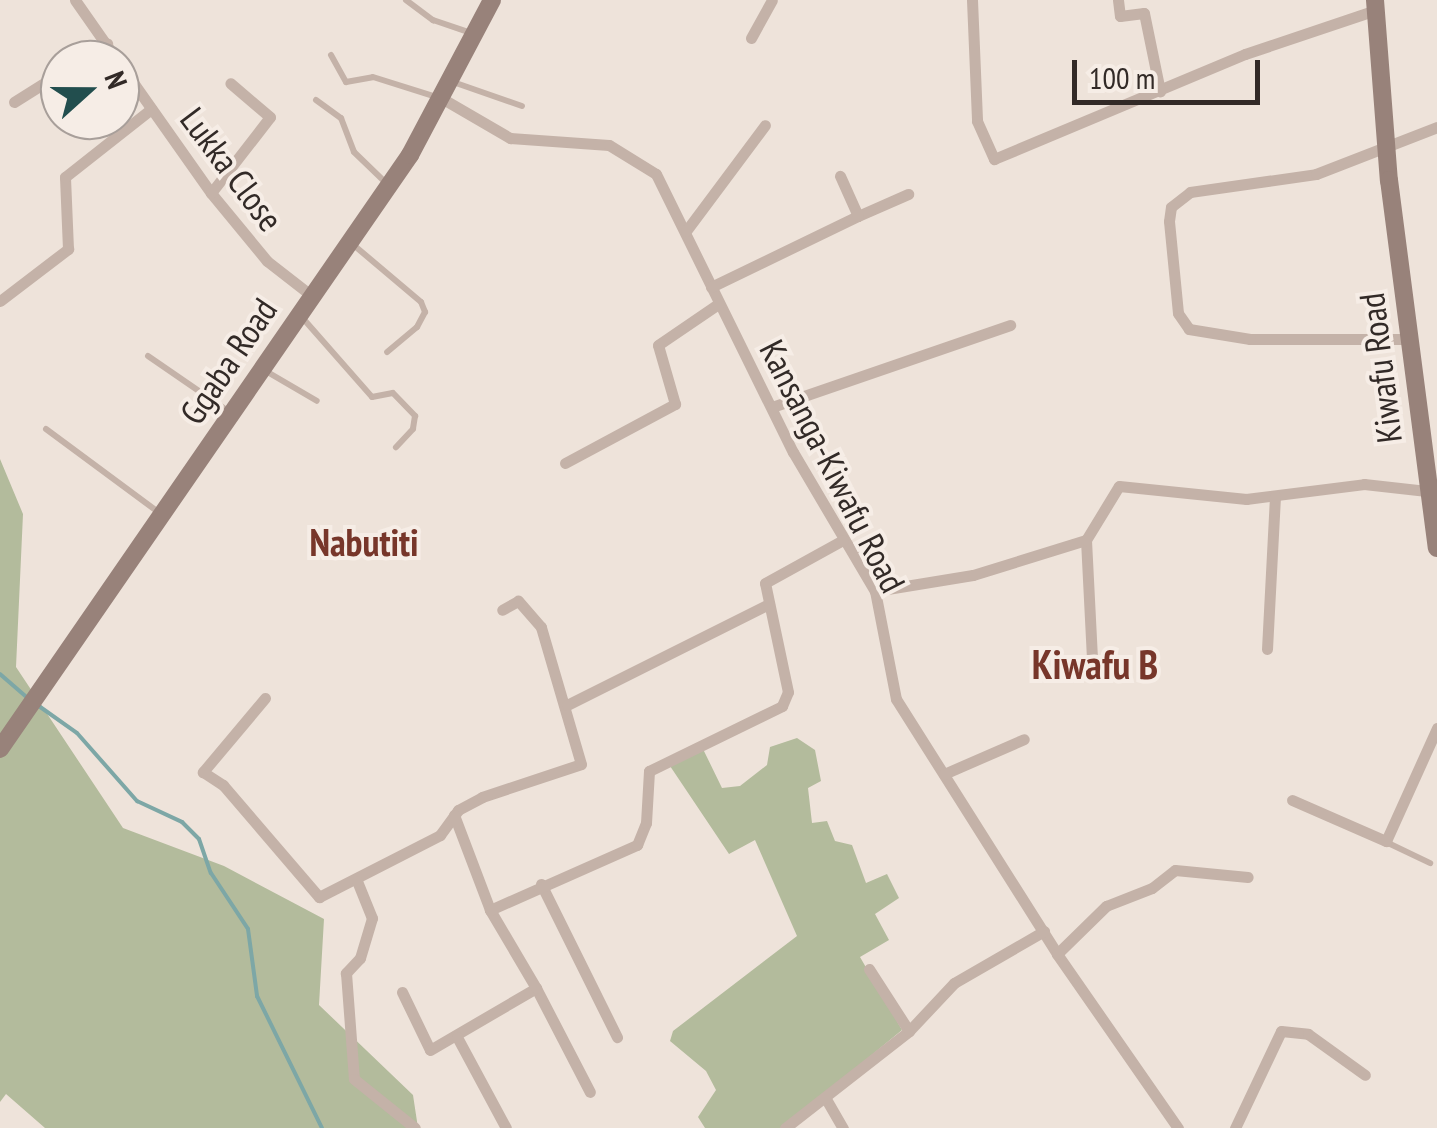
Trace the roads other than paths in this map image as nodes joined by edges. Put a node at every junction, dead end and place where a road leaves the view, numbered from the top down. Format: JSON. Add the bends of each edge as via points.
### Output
{"nodes":[{"id":1,"x":75,"y":0,"type":"edge"},
{"id":2,"x":406,"y":0,"type":"edge"},
{"id":3,"x":492,"y":0,"type":"edge"},
{"id":4,"x":772,"y":0,"type":"edge"},
{"id":5,"x":972,"y":0,"type":"edge"},
{"id":6,"x":1118,"y":0,"type":"edge"},
{"id":7,"x":1375,"y":5,"type":"edge"},
{"id":8,"x":478,"y":36,"type":"junction"},
{"id":9,"x":751,"y":38,"type":"dead end"},
{"id":10,"x":103,"y":40,"type":"edge"},
{"id":11,"x":331,"y":55,"type":"dead end"},
{"id":12,"x":452,"y":82,"type":"junction"},
{"id":13,"x":230,"y":83,"type":"dead end"},
{"id":14,"x":40,"y":86,"type":"edge"},
{"id":15,"x":1160,"y":91,"type":"junction"},
{"id":16,"x":140,"y":93,"type":"edge"},
{"id":17,"x":443,"y":99,"type":"junction"},
{"id":18,"x":316,"y":100,"type":"dead end"},
{"id":19,"x":14,"y":102,"type":"dead end"},
{"id":20,"x":522,"y":106,"type":"dead end"},
{"id":21,"x":151,"y":109,"type":"junction"},
{"id":22,"x":765,"y":125,"type":"dead end"},
{"id":23,"x":1437,"y":126,"type":"edge"},
{"id":24,"x":1385,"y":148,"type":"junction"},
{"id":25,"x":840,"y":176,"type":"dead end"},
{"id":26,"x":388,"y":186,"type":"junction"},
{"id":27,"x":210,"y":193,"type":"junction"},
{"id":28,"x":908,"y":194,"type":"dead end"},
{"id":29,"x":858,"y":216,"type":"junction"},
{"id":30,"x":686,"y":231,"type":"junction"},
{"id":31,"x":350,"y":242,"type":"junction"},
{"id":32,"x":711,"y":287,"type":"junction"},
{"id":33,"x":312,"y":296,"type":"junction"},
{"id":34,"x":0,"y":301,"type":"edge"},
{"id":35,"x":718,"y":304,"type":"junction"},
{"id":36,"x":300,"y":314,"type":"junction"},
{"id":37,"x":1010,"y":326,"type":"dead end"},
{"id":38,"x":1411,"y":339,"type":"junction"},
{"id":39,"x":386,"y":352,"type":"dead end"},
{"id":40,"x":148,"y":356,"type":"dead end"},
{"id":41,"x":262,"y":369,"type":"junction"},
{"id":42,"x":316,"y":401,"type":"dead end"},
{"id":43,"x":772,"y":406,"type":"junction"},
{"id":44,"x":232,"y":413,"type":"junction"},
{"id":45,"x":46,"y":429,"type":"dead end"},
{"id":46,"x":396,"y":447,"type":"dead end"},
{"id":47,"x":565,"y":463,"type":"dead end"},
{"id":48,"x":1427,"y":491,"type":"junction"},
{"id":49,"x":1275,"y":496,"type":"junction"},
{"id":50,"x":162,"y":515,"type":"junction"},
{"id":51,"x":844,"y":540,"type":"junction"},
{"id":52,"x":1086,"y":540,"type":"junction"},
{"id":53,"x":1437,"y":548,"type":"edge"},
{"id":54,"x":874,"y":591,"type":"junction"},
{"id":55,"x":769,"y":604,"type":"junction"},
{"id":56,"x":502,"y":610,"type":"dead end"},
{"id":57,"x":1268,"y":649,"type":"dead end"},
{"id":58,"x":1092,"y":658,"type":"dead end"},
{"id":59,"x":265,"y":698,"type":"dead end"},
{"id":60,"x":567,"y":706,"type":"junction"},
{"id":61,"x":1437,"y":728,"type":"edge"},
{"id":62,"x":1024,"y":739,"type":"dead end"},
{"id":63,"x":0,"y":749,"type":"edge"},
{"id":64,"x":944,"y":774,"type":"junction"},
{"id":65,"x":1292,"y":800,"type":"dead end"},
{"id":66,"x":454,"y":815,"type":"junction"},
{"id":67,"x":1386,"y":841,"type":"junction"},
{"id":68,"x":1430,"y":863,"type":"dead end"},
{"id":69,"x":1248,"y":877,"type":"dead end"},
{"id":70,"x":357,"y":881,"type":"junction"},
{"id":71,"x":541,"y":884,"type":"junction"},
{"id":72,"x":490,"y":910,"type":"junction"},
{"id":73,"x":1044,"y":930,"type":"junction"},
{"id":74,"x":1057,"y":954,"type":"junction"},
{"id":75,"x":869,"y":969,"type":"dead end"},
{"id":76,"x":536,"y":988,"type":"junction"},
{"id":77,"x":402,"y":992,"type":"dead end"},
{"id":78,"x":909,"y":1030,"type":"junction"},
{"id":79,"x":456,"y":1037,"type":"junction"},
{"id":80,"x":617,"y":1037,"type":"dead end"},
{"id":81,"x":1365,"y":1076,"type":"dead end"},
{"id":82,"x":590,"y":1092,"type":"dead end"},
{"id":83,"x":826,"y":1099,"type":"junction"},
{"id":84,"x":415,"y":1128,"type":"edge"},
{"id":85,"x":506,"y":1128,"type":"edge"},
{"id":86,"x":785,"y":1128,"type":"edge"},
{"id":87,"x":843,"y":1128,"type":"edge"},
{"id":88,"x":1178,"y":1128,"type":"edge"},
{"id":89,"x":1236,"y":1128,"type":"edge"}],
"edges":[{"from":1,"to":10,"type":"street","name":"Lukka Close"},
{"from":2,"to":8,"type":"lane","via":[[434,20]]},
{"from":3,"to":8,"type":"main road","name":"Ggaba Road"},
{"from":4,"to":9,"type":"street"},
{"from":5,"to":15,"type":"street","via":[[976,121],[990,157]]},
{"from":6,"to":15,"type":"street","via":[[1120,16],[1144,13]]},
{"from":7,"to":15,"type":"street"},
{"from":7,"to":24,"type":"main road","name":"Kiwafu Road"},
{"from":8,"to":12,"type":"main road","name":"Ggaba Road"},
{"from":11,"to":17,"type":"lane","via":[[346,82],[372,78]]},
{"from":12,"to":17,"type":"main road","name":"Ggaba Road"},
{"from":12,"to":20,"type":"lane"},
{"from":13,"to":27,"type":"street","via":[[270,117]]},
{"from":14,"to":19,"type":"street"},
{"from":16,"to":21,"type":"street","name":"Lukka Close"},
{"from":17,"to":26,"type":"main road","name":"Ggaba Road"},
{"from":17,"to":30,"type":"street","name":"Kansanga-Kiwafu Road","via":[[520,140],[586,142],[630,154],[656,174]]},
{"from":18,"to":26,"type":"lane","via":[[341,118],[354,152]]},
{"from":21,"to":27,"type":"street","name":"Lukka Close"},
{"from":21,"to":34,"type":"street","via":[[65,177],[68,249]]},
{"from":22,"to":30,"type":"street"},
{"from":23,"to":24,"type":"street"},
{"from":24,"to":38,"type":"main road","name":"Kiwafu Road"},
{"from":24,"to":38,"type":"street","via":[[1316,174],[1178,199],[1168,220],[1178,313],[1200,334]]},
{"from":25,"to":29,"type":"street"},
{"from":26,"to":31,"type":"main road","name":"Ggaba Road"},
{"from":27,"to":33,"type":"street","name":"Lukka Close","via":[[268,261]]},
{"from":28,"to":29,"type":"street"},
{"from":29,"to":32,"type":"street"},
{"from":30,"to":32,"type":"street","name":"Kansanga-Kiwafu Road"},
{"from":31,"to":33,"type":"main road","name":"Ggaba Road"},
{"from":31,"to":39,"type":"lane","via":[[422,302],[417,327]]},
{"from":32,"to":35,"type":"street","name":"Kansanga-Kiwafu Road"},
{"from":33,"to":36,"type":"main road","name":"Ggaba Road"},
{"from":35,"to":43,"type":"street","name":"Kansanga-Kiwafu Road"},
{"from":35,"to":47,"type":"street","via":[[658,345],[675,404]]},
{"from":36,"to":41,"type":"main road","name":"Ggaba Road"},
{"from":36,"to":46,"type":"lane","via":[[372,396],[393,392],[415,416],[413,429]]},
{"from":37,"to":43,"type":"street"},
{"from":38,"to":48,"type":"main road","name":"Kiwafu Road"},
{"from":40,"to":44,"type":"lane"},
{"from":41,"to":42,"type":"lane"},
{"from":41,"to":44,"type":"main road","name":"Ggaba Road"},
{"from":43,"to":51,"type":"street","name":"Kansanga-Kiwafu Road"},
{"from":44,"to":50,"type":"main road","name":"Ggaba Road"},
{"from":45,"to":50,"type":"lane"},
{"from":48,"to":49,"type":"street","via":[[1364,484]]},
{"from":48,"to":53,"type":"main road","name":"Kiwafu Road"},
{"from":49,"to":52,"type":"street","via":[[1119,486]]},
{"from":49,"to":57,"type":"street"},
{"from":50,"to":63,"type":"main road","name":"Ggaba Road"},
{"from":51,"to":54,"type":"street","name":"Kansanga-Kiwafu Road"},
{"from":51,"to":55,"type":"street","via":[[770,576],[764,590]]},
{"from":52,"to":54,"type":"street","via":[[973,575]]},
{"from":52,"to":58,"type":"street"},
{"from":54,"to":64,"type":"street","name":"Kansanga-Kiwafu Road","via":[[889,684]]},
{"from":55,"to":60,"type":"street"},
{"from":55,"to":71,"type":"street","via":[[787,701],[656,766],[645,779],[646,823],[637,845]]},
{"from":56,"to":60,"type":"street","via":[[514,600],[536,617]]},
{"from":59,"to":70,"type":"street","via":[[204,772],[223,785],[320,897]]},
{"from":60,"to":66,"type":"street","via":[[579,767],[500,789]]},
{"from":61,"to":67,"type":"street"},
{"from":62,"to":64,"type":"street"},
{"from":64,"to":73,"type":"street","name":"Kansanga-Kiwafu Road"},
{"from":65,"to":67,"type":"street"},
{"from":66,"to":70,"type":"street","via":[[440,834]]},
{"from":66,"to":72,"type":"street"},
{"from":67,"to":68,"type":"lane"},
{"from":69,"to":74,"type":"street","via":[[1175,870],[1152,888],[1106,906]]},
{"from":70,"to":84,"type":"street","via":[[372,918],[360,958],[346,973],[354,1079]]},
{"from":71,"to":72,"type":"street"},
{"from":71,"to":80,"type":"street"},
{"from":72,"to":76,"type":"street"},
{"from":73,"to":74,"type":"street","name":"Kansanga-Kiwafu Road"},
{"from":73,"to":78,"type":"street","via":[[954,983]]},
{"from":74,"to":88,"type":"street","name":"Kansanga-Kiwafu Road"},
{"from":75,"to":78,"type":"street"},
{"from":76,"to":79,"type":"street"},
{"from":76,"to":82,"type":"street"},
{"from":77,"to":79,"type":"street","via":[[430,1050]]},
{"from":78,"to":83,"type":"street"},
{"from":79,"to":85,"type":"street"},
{"from":81,"to":89,"type":"street","via":[[1308,1034],[1281,1031]]},
{"from":83,"to":86,"type":"street"},
{"from":83,"to":87,"type":"street"}]}
